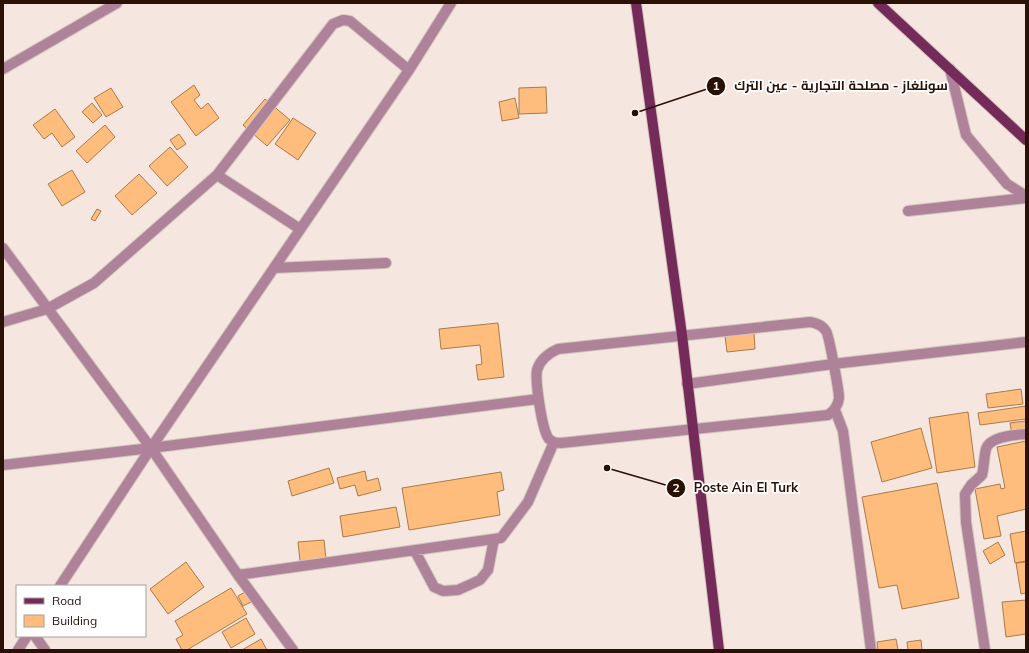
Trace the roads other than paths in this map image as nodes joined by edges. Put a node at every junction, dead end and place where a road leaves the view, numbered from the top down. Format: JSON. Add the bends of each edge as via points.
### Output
{"nodes":[{"id":1,"x":116,"y":3,"type":"edge"},
{"id":2,"x":451,"y":3,"type":"edge"},
{"id":3,"x":636,"y":3,"type":"edge"},
{"id":4,"x":878,"y":3,"type":"edge"},
{"id":5,"x":3,"y":69,"type":"edge"},
{"id":6,"x":950,"y":69,"type":"junction"},
{"id":7,"x":409,"y":70,"type":"junction"},
{"id":8,"x":1026,"y":140,"type":"edge"},
{"id":9,"x":217,"y":175,"type":"junction"},
{"id":10,"x":1026,"y":197,"type":"edge"},
{"id":11,"x":908,"y":211,"type":"dead end"},
{"id":12,"x":300,"y":229,"type":"junction"},
{"id":13,"x":3,"y":248,"type":"edge"},
{"id":14,"x":386,"y":263,"type":"dead end"},
{"id":15,"x":274,"y":268,"type":"junction"},
{"id":16,"x":47,"y":309,"type":"junction"},
{"id":17,"x":3,"y":322,"type":"edge"},
{"id":18,"x":682,"y":336,"type":"junction"},
{"id":19,"x":1026,"y":342,"type":"edge"},
{"id":20,"x":834,"y":364,"type":"junction"},
{"id":21,"x":687,"y":384,"type":"junction"},
{"id":22,"x":538,"y":400,"type":"junction"},
{"id":23,"x":834,"y":410,"type":"junction"},
{"id":24,"x":693,"y":429,"type":"junction"},
{"id":25,"x":1026,"y":434,"type":"edge"},
{"id":26,"x":554,"y":442,"type":"junction"},
{"id":27,"x":151,"y":448,"type":"junction"},
{"id":28,"x":3,"y":465,"type":"edge"},
{"id":29,"x":494,"y":539,"type":"junction"},
{"id":30,"x":414,"y":550,"type":"junction"},
{"id":31,"x":238,"y":575,"type":"junction"},
{"id":32,"x":61,"y":585,"type":"edge"},
{"id":33,"x":26,"y":637,"type":"edge"},
{"id":34,"x":36,"y":637,"type":"edge"},
{"id":35,"x":18,"y":650,"type":"edge"},
{"id":36,"x":45,"y":650,"type":"edge"},
{"id":37,"x":293,"y":650,"type":"edge"},
{"id":38,"x":719,"y":650,"type":"edge"},
{"id":39,"x":871,"y":650,"type":"edge"},
{"id":40,"x":985,"y":650,"type":"edge"}],
"edges":[{"from":1,"to":5,"type":"street"},
{"from":2,"to":7,"type":"street"},
{"from":3,"to":18,"type":"main road"},
{"from":4,"to":6,"type":"main road"},
{"from":6,"to":8,"type":"main road"},
{"from":6,"to":10,"type":"street","via":[[966,136],[1007,184]]},
{"from":7,"to":9,"type":"street","via":[[350,21],[343,20],[333,24]]},
{"from":7,"to":12,"type":"street"},
{"from":9,"to":12,"type":"street"},
{"from":9,"to":16,"type":"street","via":[[94,283]]},
{"from":10,"to":11,"type":"street"},
{"from":12,"to":15,"type":"street"},
{"from":13,"to":16,"type":"street"},
{"from":14,"to":15,"type":"street"},
{"from":15,"to":27,"type":"street"},
{"from":16,"to":17,"type":"street"},
{"from":16,"to":27,"type":"street"},
{"from":18,"to":20,"type":"street","via":[[810,322],[821,325],[827,332]]},
{"from":18,"to":21,"type":"main road"},
{"from":18,"to":22,"type":"street","via":[[558,349],[550,353],[537,370]]},
{"from":19,"to":20,"type":"street"},
{"from":20,"to":21,"type":"street"},
{"from":20,"to":23,"type":"street","via":[[839,397]]},
{"from":21,"to":24,"type":"main road"},
{"from":22,"to":26,"type":"street","via":[[546,433]]},
{"from":22,"to":27,"type":"street"},
{"from":23,"to":24,"type":"street","via":[[828,415]]},
{"from":23,"to":39,"type":"street","via":[[843,431]]},
{"from":24,"to":26,"type":"street","via":[[561,444]]},
{"from":24,"to":38,"type":"main road"},
{"from":25,"to":40,"type":"street","via":[[1005,436],[993,442],[987,448],[982,475],[965,494],[966,522]]},
{"from":26,"to":29,"type":"street","via":[[528,502],[501,538]]},
{"from":27,"to":28,"type":"street"},
{"from":27,"to":31,"type":"street"},
{"from":27,"to":32,"type":"street"},
{"from":29,"to":30,"type":"street"},
{"from":29,"to":30,"type":"street","via":[[488,570],[480,580],[458,590],[434,587]]},
{"from":30,"to":31,"type":"street"},
{"from":31,"to":37,"type":"street"},
{"from":33,"to":35,"type":"street"},
{"from":34,"to":36,"type":"street"}]}
